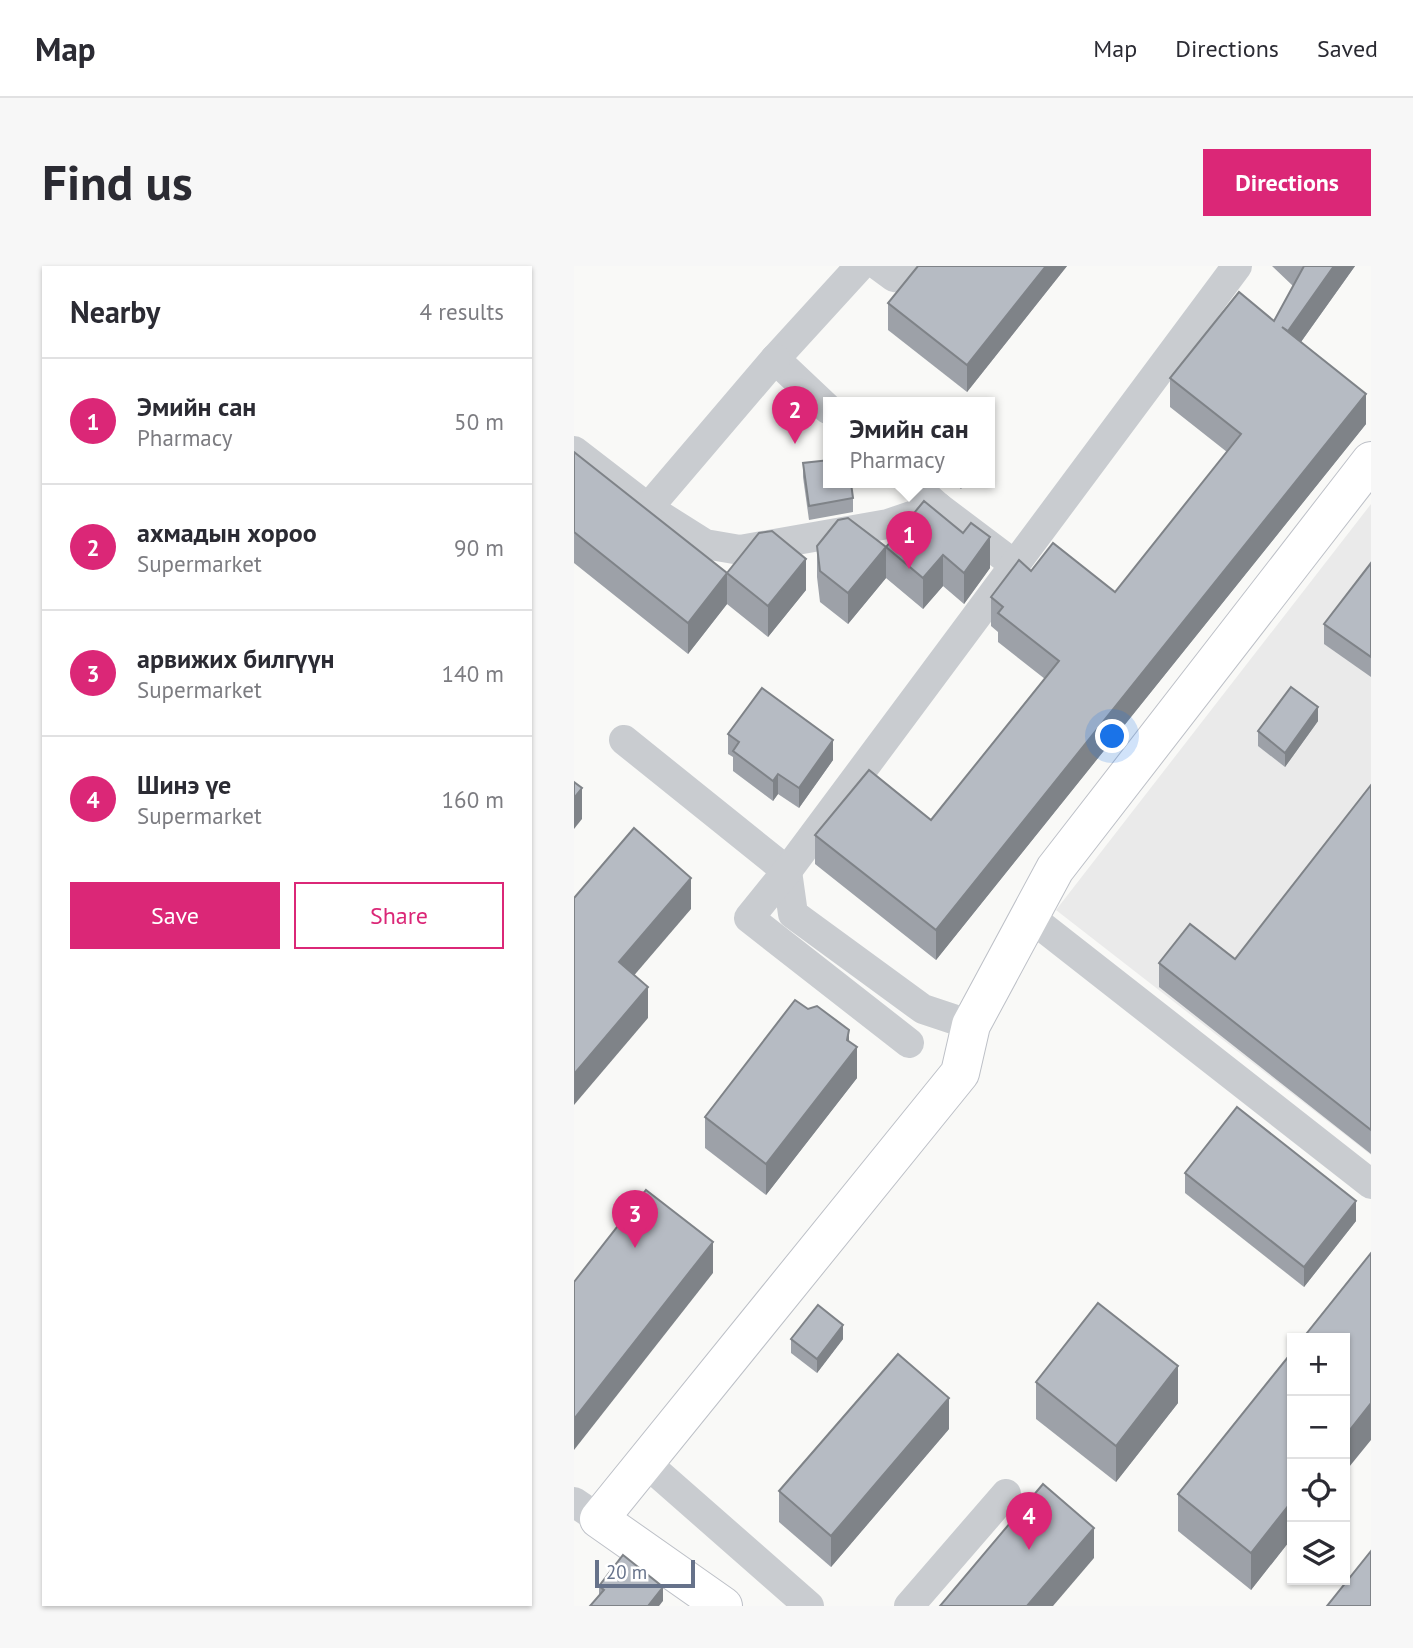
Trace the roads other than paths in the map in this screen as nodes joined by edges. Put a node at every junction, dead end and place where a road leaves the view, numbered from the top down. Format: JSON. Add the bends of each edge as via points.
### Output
{"nodes":[{"id":1,"x":860,"y":266,"type":"edge"},
{"id":2,"x":878,"y":266,"type":"edge"},
{"id":3,"x":917,"y":266,"type":"edge"},
{"id":4,"x":1237,"y":266,"type":"edge"},
{"id":5,"x":775,"y":359,"type":"junction"},
{"id":6,"x":823,"y":404,"type":"edge"},
{"id":7,"x":574,"y":451,"type":"edge"},
{"id":8,"x":1371,"y":461,"type":"edge"},
{"id":9,"x":917,"y":488,"type":"edge"},
{"id":10,"x":938,"y":507,"type":"junction"},
{"id":11,"x":648,"y":508,"type":"junction"},
{"id":12,"x":1015,"y":565,"type":"junction"},
{"id":13,"x":624,"y":740,"type":"dead end"},
{"id":14,"x":787,"y":871,"type":"junction"},
{"id":15,"x":1030,"y":917,"type":"junction"},
{"id":16,"x":971,"y":1025,"type":"junction"},
{"id":17,"x":909,"y":1043,"type":"dead end"},
{"id":18,"x":1371,"y":1184,"type":"edge"},
{"id":19,"x":645,"y":1462,"type":"junction"},
{"id":20,"x":1006,"y":1494,"type":"dead end"},
{"id":21,"x":586,"y":1511,"type":"edge"},
{"id":22,"x":723,"y":1606,"type":"edge"},
{"id":23,"x":808,"y":1606,"type":"edge"},
{"id":24,"x":909,"y":1606,"type":"edge"}],
"edges":[{"from":1,"to":5,"type":"street"},
{"from":2,"to":3,"type":"street","via":[[894,277]]},
{"from":4,"to":12,"type":"street"},
{"from":5,"to":6,"type":"street"},
{"from":5,"to":11,"type":"street"},
{"from":7,"to":11,"type":"street"},
{"from":8,"to":15,"type":"street","via":[[1055,869]]},
{"from":9,"to":10,"type":"street"},
{"from":10,"to":11,"type":"street","via":[[888,524],[740,550],[705,544]]},
{"from":10,"to":12,"type":"street"},
{"from":12,"to":14,"type":"street"},
{"from":13,"to":14,"type":"street"},
{"from":14,"to":16,"type":"street","via":[[793,914],[923,1009]]},
{"from":14,"to":17,"type":"street","via":[[749,918]]},
{"from":15,"to":16,"type":"street"},
{"from":15,"to":18,"type":"street"},
{"from":16,"to":19,"type":"street","via":[[960,1073]]},
{"from":19,"to":21,"type":"street"},
{"from":19,"to":23,"type":"street"},
{"from":20,"to":24,"type":"street"},
{"from":21,"to":22,"type":"street"}]}
